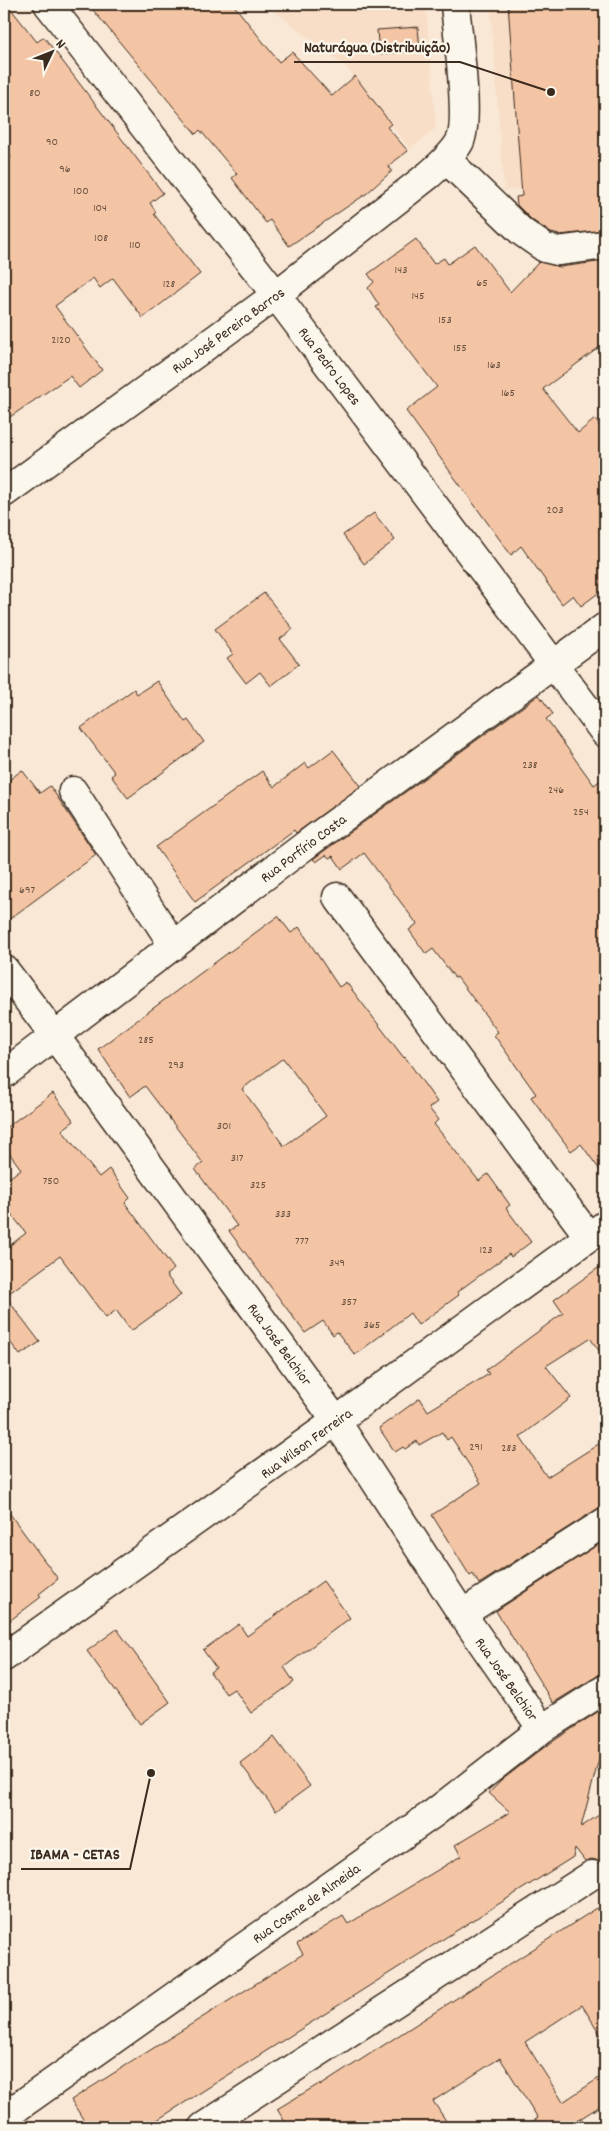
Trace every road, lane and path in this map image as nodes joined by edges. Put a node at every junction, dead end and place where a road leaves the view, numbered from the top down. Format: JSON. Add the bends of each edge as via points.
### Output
{"nodes":[{"id":1,"x":48,"y":4,"type":"edge"},
{"id":2,"x":455,"y":4,"type":"edge"},
{"id":3,"x":446,"y":159,"type":"junction"},
{"id":4,"x":605,"y":245,"type":"edge"},
{"id":5,"x":276,"y":295,"type":"junction"},
{"id":6,"x":4,"y":493,"type":"edge"},
{"id":7,"x":605,"y":627,"type":"edge"},
{"id":8,"x":554,"y":663,"type":"junction"},
{"id":9,"x":605,"y":734,"type":"edge"},
{"id":10,"x":73,"y":791,"type":"dead end"},
{"id":11,"x":337,"y":897,"type":"dead end"},
{"id":12,"x":174,"y":946,"type":"junction"},
{"id":13,"x":4,"y":969,"type":"edge"},
{"id":14,"x":55,"y":1036,"type":"junction"},
{"id":15,"x":4,"y":1074,"type":"edge"},
{"id":16,"x":597,"y":1231,"type":"edge"},
{"id":17,"x":336,"y":1421,"type":"junction"},
{"id":18,"x":605,"y":1522,"type":"edge"},
{"id":19,"x":462,"y":1614,"type":"junction"},
{"id":20,"x":4,"y":1657,"type":"edge"},
{"id":21,"x":605,"y":1689,"type":"edge"},
{"id":22,"x":542,"y":1729,"type":"junction"},
{"id":23,"x":592,"y":1875,"type":"dead end"},
{"id":24,"x":7,"y":2119,"type":"edge"},
{"id":25,"x":203,"y":2127,"type":"edge"}],
"edges":[{"from":1,"to":5,"type":"street","name":"Rua Pedro Lopes"},
{"from":2,"to":3,"type":"street","name":"Rua José Pereira Barros","via":[[465,119],[461,142]]},
{"from":3,"to":4,"type":"street","via":[[522,232],[545,248],[558,252]]},
{"from":3,"to":5,"type":"street","name":"Rua José Pereira Barros"},
{"from":5,"to":6,"type":"street","name":"Rua José Pereira Barros"},
{"from":5,"to":8,"type":"street","name":"Rua Pedro Lopes"},
{"from":7,"to":8,"type":"street","name":"Rua Porfírio Costa"},
{"from":8,"to":9,"type":"street","name":"Rua Pedro Lopes"},
{"from":8,"to":12,"type":"street","name":"Rua Porfírio Costa"},
{"from":10,"to":12,"type":"street"},
{"from":11,"to":16,"type":"street"},
{"from":12,"to":14,"type":"street","name":"Rua Porfírio Costa"},
{"from":13,"to":14,"type":"street","name":"Rua José Belchior"},
{"from":14,"to":15,"type":"street","name":"Rua Porfírio Costa"},
{"from":14,"to":17,"type":"street","name":"Rua José Belchior"},
{"from":16,"to":17,"type":"street","name":"Rua Wilson Ferreira"},
{"from":17,"to":19,"type":"street","name":"Rua José Belchior"},
{"from":17,"to":20,"type":"street","name":"Rua Wilson Ferreira"},
{"from":18,"to":19,"type":"street"},
{"from":19,"to":22,"type":"street","name":"Rua José Belchior"},
{"from":21,"to":22,"type":"street","name":"Rua Cosme de Almeida"},
{"from":22,"to":24,"type":"street","name":"Rua Cosme de Almeida","via":[[434,1813]]},
{"from":23,"to":25,"type":"street"}]}
